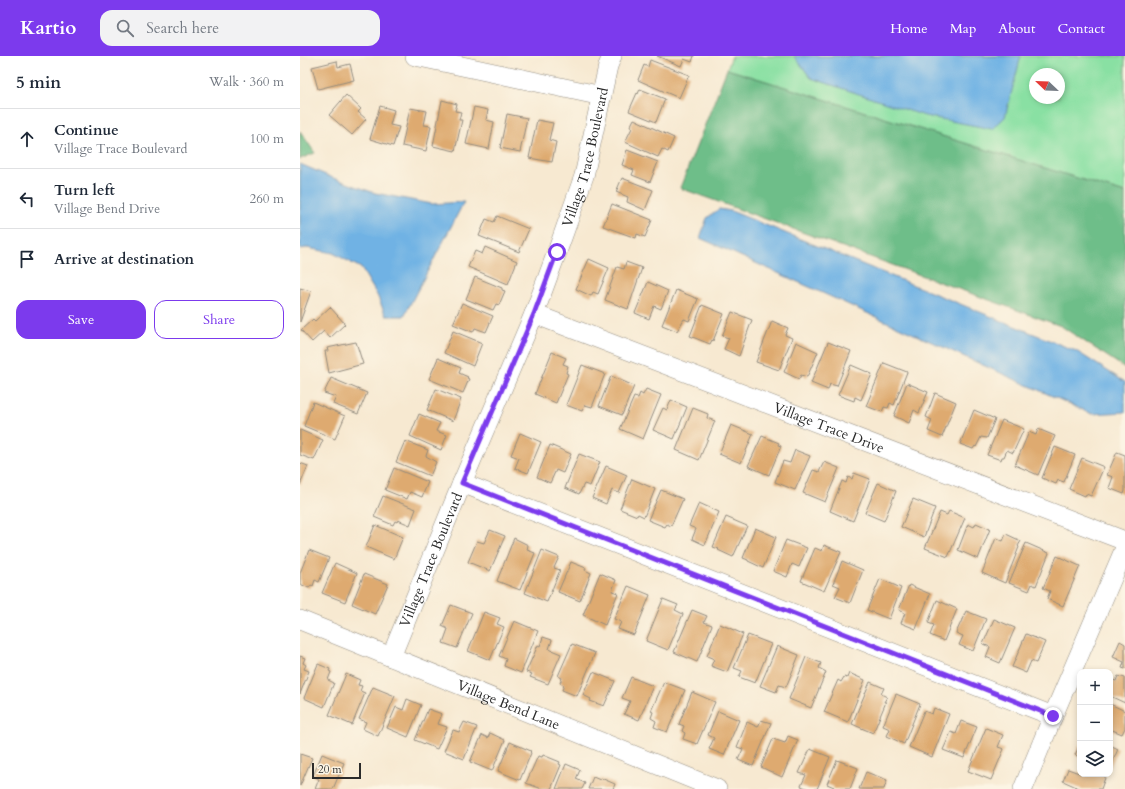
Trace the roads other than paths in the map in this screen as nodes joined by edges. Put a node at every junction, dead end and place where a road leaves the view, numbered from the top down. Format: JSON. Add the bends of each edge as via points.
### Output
{"nodes":[{"id":1,"x":415,"y":56,"type":"edge"},
{"id":2,"x":612,"y":56,"type":"edge"},
{"id":3,"x":602,"y":96,"type":"junction"},
{"id":4,"x":534,"y":314,"type":"junction"},
{"id":5,"x":462,"y":483,"type":"junction"},
{"id":6,"x":1125,"y":542,"type":"edge"},
{"id":7,"x":1125,"y":548,"type":"edge"},
{"id":8,"x":300,"y":620,"type":"edge"},
{"id":9,"x":391,"y":657,"type":"junction"},
{"id":10,"x":1053,"y":716,"type":"junction"},
{"id":11,"x":718,"y":789,"type":"edge"},
{"id":12,"x":1023,"y":789,"type":"edge"}],
"edges":[{"from":1,"to":3,"type":"street"},
{"from":2,"to":3,"type":"street","name":"Village Trace Boulevard"},
{"from":3,"to":4,"type":"street","name":"Village Trace Boulevard","via":[[584,176]]},
{"from":4,"to":5,"type":"street","name":"Village Trace Boulevard"},
{"from":4,"to":6,"type":"street","name":"Village Trace Drive"},
{"from":5,"to":9,"type":"street","name":"Village Trace Boulevard"},
{"from":5,"to":10,"type":"street"},
{"from":7,"to":10,"type":"street"},
{"from":8,"to":9,"type":"street","name":"Village Bend Lane"},
{"from":9,"to":11,"type":"street","name":"Village Bend Lane"},
{"from":10,"to":12,"type":"street"}]}
